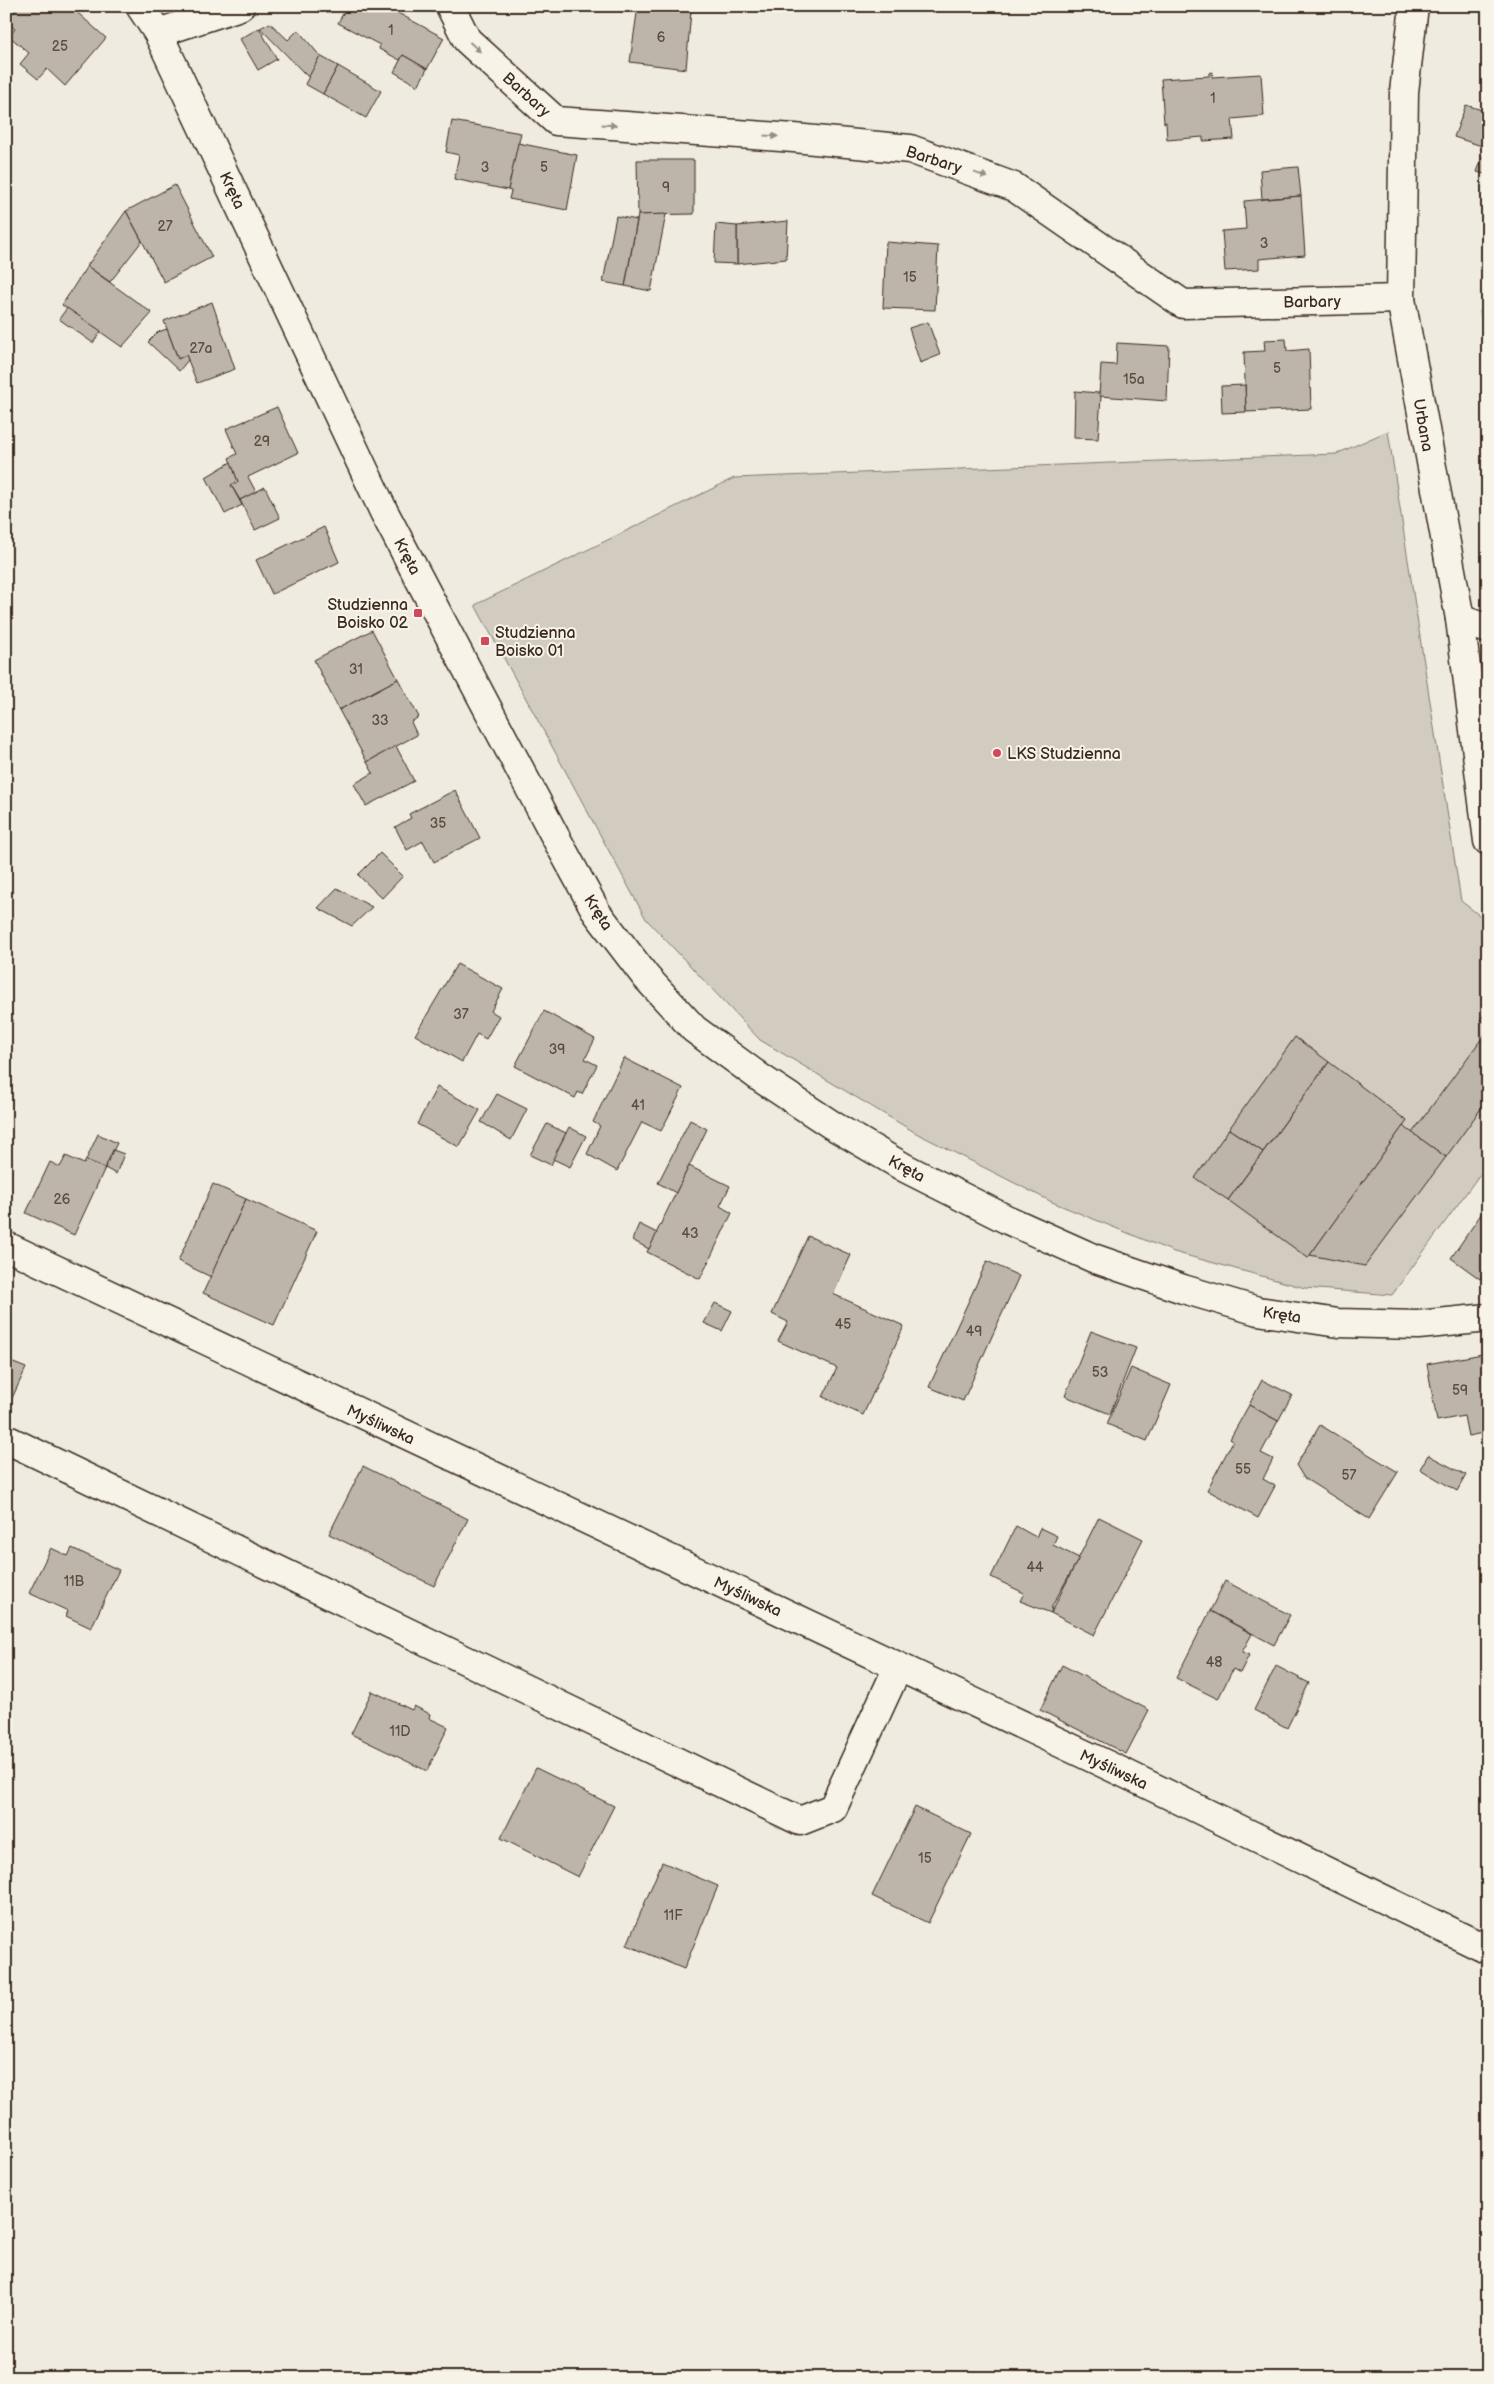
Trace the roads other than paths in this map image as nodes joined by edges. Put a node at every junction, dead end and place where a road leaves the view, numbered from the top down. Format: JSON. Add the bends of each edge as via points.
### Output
{"nodes":[{"id":1,"x":140,"y":6,"type":"edge"},
{"id":2,"x":240,"y":6,"type":"edge"},
{"id":3,"x":450,"y":6,"type":"edge"},
{"id":4,"x":1414,"y":6,"type":"edge"},
{"id":5,"x":158,"y":33,"type":"junction"},
{"id":6,"x":1401,"y":299,"type":"junction"},
{"id":7,"x":1460,"y":619,"type":"junction"},
{"id":8,"x":1488,"y":629,"type":"edge"},
{"id":9,"x":1488,"y":841,"type":"edge"},
{"id":10,"x":6,"y":1246,"type":"edge"},
{"id":11,"x":1488,"y":1318,"type":"edge"},
{"id":12,"x":6,"y":1439,"type":"edge"},
{"id":13,"x":898,"y":1667,"type":"junction"},
{"id":14,"x":1488,"y":1950,"type":"edge"}],
"edges":[{"from":1,"to":5,"type":"street","name":"Kręta"},
{"from":2,"to":5,"type":"street"},
{"from":3,"to":6,"type":"street","name":"Barbary","one_way":true,"via":[[467,40],[556,121],[910,149],[1014,187],[1183,304]]},
{"from":4,"to":6,"type":"street","name":"Urbana","via":[[1404,92]]},
{"from":5,"to":11,"type":"street","name":"Kręta","via":[[384,512],[560,846],[597,914],[646,977],[694,1029],[769,1084],[905,1168],[1093,1258],[1258,1311],[1338,1323],[1418,1325]]},
{"from":6,"to":7,"type":"street","name":"Urbana"},
{"from":7,"to":8,"type":"street"},
{"from":7,"to":9,"type":"street","name":"Urbana"},
{"from":10,"to":13,"type":"street","name":"Myśliwska"},
{"from":12,"to":13,"type":"street","via":[[800,1821],[833,1808]]},
{"from":13,"to":14,"type":"street","name":"Myśliwska"}]}
